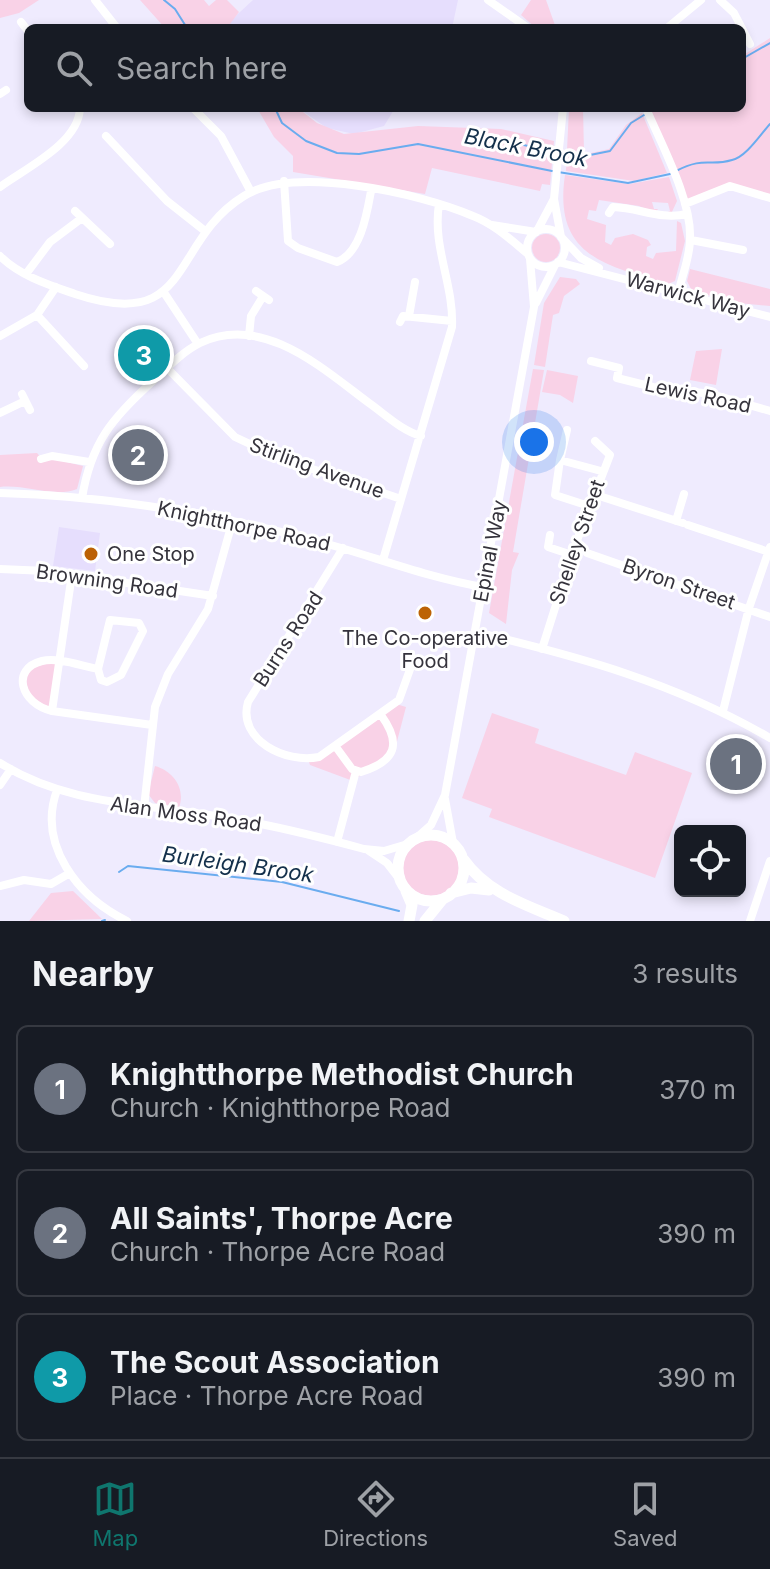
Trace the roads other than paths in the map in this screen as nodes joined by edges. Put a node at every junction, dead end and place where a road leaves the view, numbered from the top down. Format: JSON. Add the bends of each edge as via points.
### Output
{"nodes":[{"id":1,"x":95,"y":0,"type":"edge"},
{"id":2,"x":701,"y":0,"type":"edge"},
{"id":3,"x":720,"y":0,"type":"edge"},
{"id":4,"x":491,"y":1,"type":"edge"},
{"id":5,"x":21,"y":22,"type":"dead end"},
{"id":6,"x":114,"y":24,"type":"edge"},
{"id":7,"x":523,"y":24,"type":"edge"},
{"id":8,"x":672,"y":24,"type":"edge"},
{"id":9,"x":743,"y":24,"type":"edge"},
{"id":10,"x":24,"y":26,"type":"edge"},
{"id":11,"x":746,"y":27,"type":"edge"},
{"id":12,"x":750,"y":44,"type":"dead end"},
{"id":13,"x":79,"y":112,"type":"edge"},
{"id":14,"x":197,"y":112,"type":"edge"},
{"id":15,"x":563,"y":112,"type":"edge"},
{"id":16,"x":647,"y":112,"type":"edge"},
{"id":17,"x":106,"y":136,"type":"dead end"},
{"id":18,"x":119,"y":148,"type":"junction"},
{"id":19,"x":111,"y":155,"type":"dead end"},
{"id":20,"x":284,"y":181,"type":"junction"},
{"id":21,"x":0,"y":187,"type":"edge"},
{"id":22,"x":371,"y":191,"type":"junction"},
{"id":23,"x":251,"y":192,"type":"junction"},
{"id":24,"x":770,"y":198,"type":"edge"},
{"id":25,"x":554,"y":199,"type":"junction"},
{"id":26,"x":439,"y":204,"type":"junction"},
{"id":27,"x":686,"y":209,"type":"junction"},
{"id":28,"x":609,"y":213,"type":"dead end"},
{"id":29,"x":491,"y":225,"type":"junction"},
{"id":30,"x":205,"y":231,"type":"junction"},
{"id":31,"x":536,"y":232,"type":"junction"},
{"id":32,"x":561,"y":238,"type":"junction"},
{"id":33,"x":691,"y":240,"type":"junction"},
{"id":34,"x":110,"y":244,"type":"dead end"},
{"id":35,"x":743,"y":250,"type":"dead end"},
{"id":36,"x":0,"y":256,"type":"edge"},
{"id":37,"x":529,"y":256,"type":"junction"},
{"id":38,"x":557,"y":263,"type":"junction"},
{"id":39,"x":606,"y":272,"type":"junction"},
{"id":40,"x":26,"y":274,"type":"junction"},
{"id":41,"x":415,"y":282,"type":"dead end"},
{"id":42,"x":56,"y":287,"type":"junction"},
{"id":43,"x":163,"y":291,"type":"junction"},
{"id":44,"x":678,"y":294,"type":"junction"},
{"id":45,"x":262,"y":296,"type":"dead end"},
{"id":46,"x":534,"y":307,"type":"junction"},
{"id":47,"x":37,"y":315,"type":"junction"},
{"id":48,"x":770,"y":317,"type":"edge"},
{"id":49,"x":452,"y":321,"type":"junction"},
{"id":50,"x":0,"y":336,"type":"edge"},
{"id":51,"x":249,"y":336,"type":"junction"},
{"id":52,"x":198,"y":344,"type":"junction"},
{"id":53,"x":591,"y":361,"type":"dead end"},
{"id":54,"x":84,"y":366,"type":"dead end"},
{"id":55,"x":167,"y":368,"type":"junction"},
{"id":56,"x":30,"y":410,"type":"dead end"},
{"id":57,"x":770,"y":411,"type":"edge"},
{"id":58,"x":0,"y":413,"type":"edge"},
{"id":59,"x":567,"y":430,"type":"dead end"},
{"id":60,"x":421,"y":436,"type":"junction"},
{"id":61,"x":595,"y":441,"type":"dead end"},
{"id":62,"x":41,"y":459,"type":"dead end"},
{"id":63,"x":560,"y":460,"type":"junction"},
{"id":64,"x":89,"y":462,"type":"junction"},
{"id":65,"x":601,"y":471,"type":"junction"},
{"id":66,"x":0,"y":493,"type":"edge"},
{"id":67,"x":593,"y":494,"type":"junction"},
{"id":68,"x":684,"y":494,"type":"dead end"},
{"id":69,"x":82,"y":498,"type":"junction"},
{"id":70,"x":401,"y":499,"type":"junction"},
{"id":71,"x":589,"y":506,"type":"junction"},
{"id":72,"x":232,"y":523,"type":"junction"},
{"id":73,"x":682,"y":523,"type":"junction"},
{"id":74,"x":550,"y":535,"type":"dead end"},
{"id":75,"x":343,"y":548,"type":"junction"},
{"id":76,"x":768,"y":549,"type":"edge"},
{"id":77,"x":587,"y":553,"type":"dead end"},
{"id":78,"x":572,"y":555,"type":"junction"},
{"id":79,"x":383,"y":560,"type":"junction"},
{"id":80,"x":0,"y":569,"type":"edge"},
{"id":81,"x":72,"y":574,"type":"junction"},
{"id":82,"x":483,"y":587,"type":"junction"},
{"id":83,"x":213,"y":596,"type":"junction"},
{"id":84,"x":749,"y":608,"type":"junction"},
{"id":85,"x":770,"y":617,"type":"edge"},
{"id":86,"x":475,"y":632,"type":"junction"},
{"id":87,"x":542,"y":649,"type":"junction"},
{"id":88,"x":57,"y":661,"type":"junction"},
{"id":89,"x":415,"y":665,"type":"dead end"},
{"id":90,"x":98,"y":669,"type":"junction"},
{"id":91,"x":52,"y":711,"type":"junction"},
{"id":92,"x":723,"y":711,"type":"junction"},
{"id":93,"x":381,"y":715,"type":"junction"},
{"id":94,"x":152,"y":725,"type":"junction"},
{"id":95,"x":770,"y":738,"type":"edge"},
{"id":96,"x":336,"y":747,"type":"junction"},
{"id":97,"x":0,"y":763,"type":"edge"},
{"id":98,"x":11,"y":769,"type":"junction"},
{"id":99,"x":356,"y":771,"type":"junction"},
{"id":100,"x":0,"y":785,"type":"edge"},
{"id":101,"x":57,"y":790,"type":"junction"},
{"id":102,"x":445,"y":795,"type":"junction"},
{"id":103,"x":144,"y":808,"type":"junction"},
{"id":104,"x":337,"y":842,"type":"junction"},
{"id":105,"x":412,"y":842,"type":"junction"},
{"id":106,"x":453,"y":843,"type":"junction"},
{"id":107,"x":364,"y":849,"type":"junction"},
{"id":108,"x":463,"y":858,"type":"junction"},
{"id":109,"x":770,"y":861,"type":"edge"},
{"id":110,"x":70,"y":873,"type":"junction"},
{"id":111,"x":403,"y":883,"type":"junction"},
{"id":112,"x":0,"y":886,"type":"edge"},
{"id":113,"x":493,"y":891,"type":"junction"},
{"id":114,"x":448,"y":895,"type":"junction"},
{"id":115,"x":127,"y":921,"type":"edge"},
{"id":116,"x":409,"y":921,"type":"edge"},
{"id":117,"x":425,"y":921,"type":"edge"},
{"id":118,"x":564,"y":921,"type":"edge"},
{"id":119,"x":750,"y":921,"type":"edge"}],
"edges":[{"from":1,"to":6,"type":"street"},
{"from":2,"to":8,"type":"street"},
{"from":3,"to":9,"type":"street"},
{"from":4,"to":7,"type":"street"},
{"from":5,"to":10,"type":"street"},
{"from":11,"to":12,"type":"street"},
{"from":13,"to":21,"type":"street","via":[[67,138]]},
{"from":14,"to":23,"type":"street","via":[[221,136]]},
{"from":15,"to":25,"type":"street"},
{"from":16,"to":27,"type":"street"},
{"from":17,"to":18,"type":"street"},
{"from":18,"to":19,"type":"street"},
{"from":18,"to":30,"type":"street","via":[[167,201]]},
{"from":20,"to":22,"type":"street"},
{"from":20,"to":22,"type":"street","via":[[288,241],[337,262],[352,249]]},
{"from":20,"to":23,"type":"street"},
{"from":22,"to":26,"type":"street"},
{"from":23,"to":30,"type":"street"},
{"from":24,"to":27,"type":"street","via":[[730,186]]},
{"from":25,"to":31,"type":"street"},
{"from":25,"to":32,"type":"street"},
{"from":26,"to":29,"type":"street"},
{"from":26,"to":49,"type":"street","via":[[438,247],[451,292]]},
{"from":27,"to":28,"type":"street","via":[[658,217],[632,207],[613,207]]},
{"from":27,"to":33,"type":"street"},
{"from":29,"to":31,"type":"street"},
{"from":29,"to":37,"type":"street"},
{"from":30,"to":43,"type":"street"},
{"from":31,"to":32,"type":"street","via":[[550,230]]},
{"from":31,"to":37,"type":"street","via":[[529,239]]},
{"from":32,"to":38,"type":"street","via":[[564,250]]},
{"from":32,"to":39,"type":"street","name":"Warwick Way"},
{"from":33,"to":35,"type":"street"},
{"from":33,"to":44,"type":"street"},
{"from":34,"to":40,"type":"street","via":[[106,232],[79,214]]},
{"from":36,"to":40,"type":"street"},
{"from":37,"to":38,"type":"street","via":[[539,266]]},
{"from":37,"to":46,"type":"street","name":"Epinal Way"},
{"from":38,"to":39,"type":"street","name":"Warwick Way"},
{"from":38,"to":46,"type":"street","name":"Epinal Way"},
{"from":39,"to":44,"type":"street","name":"Warwick Way"},
{"from":40,"to":42,"type":"street"},
{"from":41,"to":49,"type":"street","via":[[403,317]]},
{"from":42,"to":43,"type":"street","via":[[122,306]]},
{"from":42,"to":47,"type":"street"},
{"from":43,"to":52,"type":"street"},
{"from":44,"to":48,"type":"street","name":"Warwick Way"},
{"from":45,"to":51,"type":"street","via":[[251,316]]},
{"from":46,"to":82,"type":"street","name":"Epinal Way"},
{"from":47,"to":50,"type":"street"},
{"from":47,"to":54,"type":"street","via":[[80,354]]},
{"from":49,"to":60,"type":"street"},
{"from":51,"to":52,"type":"street"},
{"from":51,"to":60,"type":"street","via":[[309,358]]},
{"from":52,"to":55,"type":"street"},
{"from":53,"to":57,"type":"street","name":"Lewis Road","via":[[619,368],[617,378],[711,394]]},
{"from":55,"to":64,"type":"street","via":[[131,402],[95,446]]},
{"from":55,"to":70,"type":"street","name":"Stirling Avenue","via":[[235,437]]},
{"from":56,"to":58,"type":"street","via":[[24,397]]},
{"from":59,"to":63,"type":"street"},
{"from":60,"to":70,"type":"street"},
{"from":61,"to":65,"type":"street","name":"Shelley Street","via":[[610,455]]},
{"from":62,"to":64,"type":"street"},
{"from":63,"to":65,"type":"street"},
{"from":63,"to":71,"type":"street","via":[[555,495]]},
{"from":64,"to":69,"type":"street"},
{"from":65,"to":67,"type":"street","name":"Shelley Street"},
{"from":66,"to":69,"type":"street","name":"Knightthorpe Road"},
{"from":67,"to":71,"type":"street","name":"Shelley Street"},
{"from":67,"to":73,"type":"street"},
{"from":68,"to":73,"type":"street"},
{"from":69,"to":72,"type":"street","name":"Knightthorpe Road"},
{"from":70,"to":79,"type":"street"},
{"from":71,"to":78,"type":"street","name":"Shelley Street"},
{"from":72,"to":75,"type":"street","name":"Knightthorpe Road"},
{"from":72,"to":83,"type":"street"},
{"from":73,"to":76,"type":"street"},
{"from":74,"to":78,"type":"street","via":[[548,547]]},
{"from":75,"to":79,"type":"street","name":"Knightthorpe Road"},
{"from":75,"to":96,"type":"street","name":"Burns Road","via":[[248,702],[245,716],[252,735],[274,749],[308,759]]},
{"from":76,"to":84,"type":"street"},
{"from":77,"to":84,"type":"street","name":"Byron Street"},
{"from":78,"to":87,"type":"street","name":"Shelley Street"},
{"from":79,"to":82,"type":"street","name":"Knightthorpe Road"},
{"from":80,"to":81,"type":"street","name":"Browning Road"},
{"from":81,"to":83,"type":"street","name":"Browning Road"},
{"from":81,"to":88,"type":"street"},
{"from":82,"to":86,"type":"street","name":"Epinal Way"},
{"from":83,"to":94,"type":"street","via":[[168,674]]},
{"from":84,"to":85,"type":"street","name":"Byron Street"},
{"from":84,"to":92,"type":"street"},
{"from":86,"to":87,"type":"street"},
{"from":86,"to":102,"type":"street","name":"Epinal Way"},
{"from":87,"to":92,"type":"street","via":[[624,670]]},
{"from":88,"to":90,"type":"street"},
{"from":88,"to":91,"type":"street"},
{"from":88,"to":91,"type":"street","via":[[36,663],[23,685],[31,704]]},
{"from":89,"to":93,"type":"street","name":"Burns Road","via":[[403,695]]},
{"from":90,"to":90,"type":"street","via":[[106,623],[115,619],[143,626],[117,679],[101,680]]},
{"from":91,"to":94,"type":"street"},
{"from":92,"to":95,"type":"street"},
{"from":93,"to":96,"type":"street","name":"Burns Road"},
{"from":93,"to":99,"type":"street","via":[[394,733],[395,749],[371,769]]},
{"from":94,"to":103,"type":"street"},
{"from":96,"to":99,"type":"street"},
{"from":97,"to":98,"type":"street","name":"Alan Moss Road"},
{"from":98,"to":100,"type":"street"},
{"from":98,"to":101,"type":"street","name":"Alan Moss Road"},
{"from":99,"to":104,"type":"street"},
{"from":101,"to":103,"type":"street","name":"Alan Moss Road"},
{"from":101,"to":110,"type":"street","via":[[51,834]]},
{"from":102,"to":105,"type":"street","name":"Epinal Way","via":[[431,825]]},
{"from":102,"to":106,"type":"street","name":"Epinal Way"},
{"from":103,"to":104,"type":"street","name":"Alan Moss Road","via":[[196,813]]},
{"from":104,"to":107,"type":"street","name":"Alan Moss Road"},
{"from":105,"to":106,"type":"main road","via":[[431,835]]},
{"from":105,"to":107,"type":"street","name":"Alan Moss Road","via":[[384,851]]},
{"from":105,"to":111,"type":"main road","via":[[399,861]]},
{"from":106,"to":108,"type":"main road"},
{"from":107,"to":111,"type":"street","name":"Alan Moss Road","via":[[387,863]]},
{"from":108,"to":113,"type":"main road"},
{"from":108,"to":114,"type":"main road","via":[[463,878]]},
{"from":109,"to":119,"type":"street"},
{"from":110,"to":112,"type":"street","via":[[51,884],[24,880]]},
{"from":110,"to":115,"type":"street","via":[[93,899]]},
{"from":111,"to":114,"type":"main road","via":[[424,900]]},
{"from":111,"to":116,"type":"main road","via":[[412,905]]},
{"from":113,"to":114,"type":"main road","via":[[471,888]]},
{"from":113,"to":118,"type":"main road"},
{"from":114,"to":117,"type":"main road"}]}
